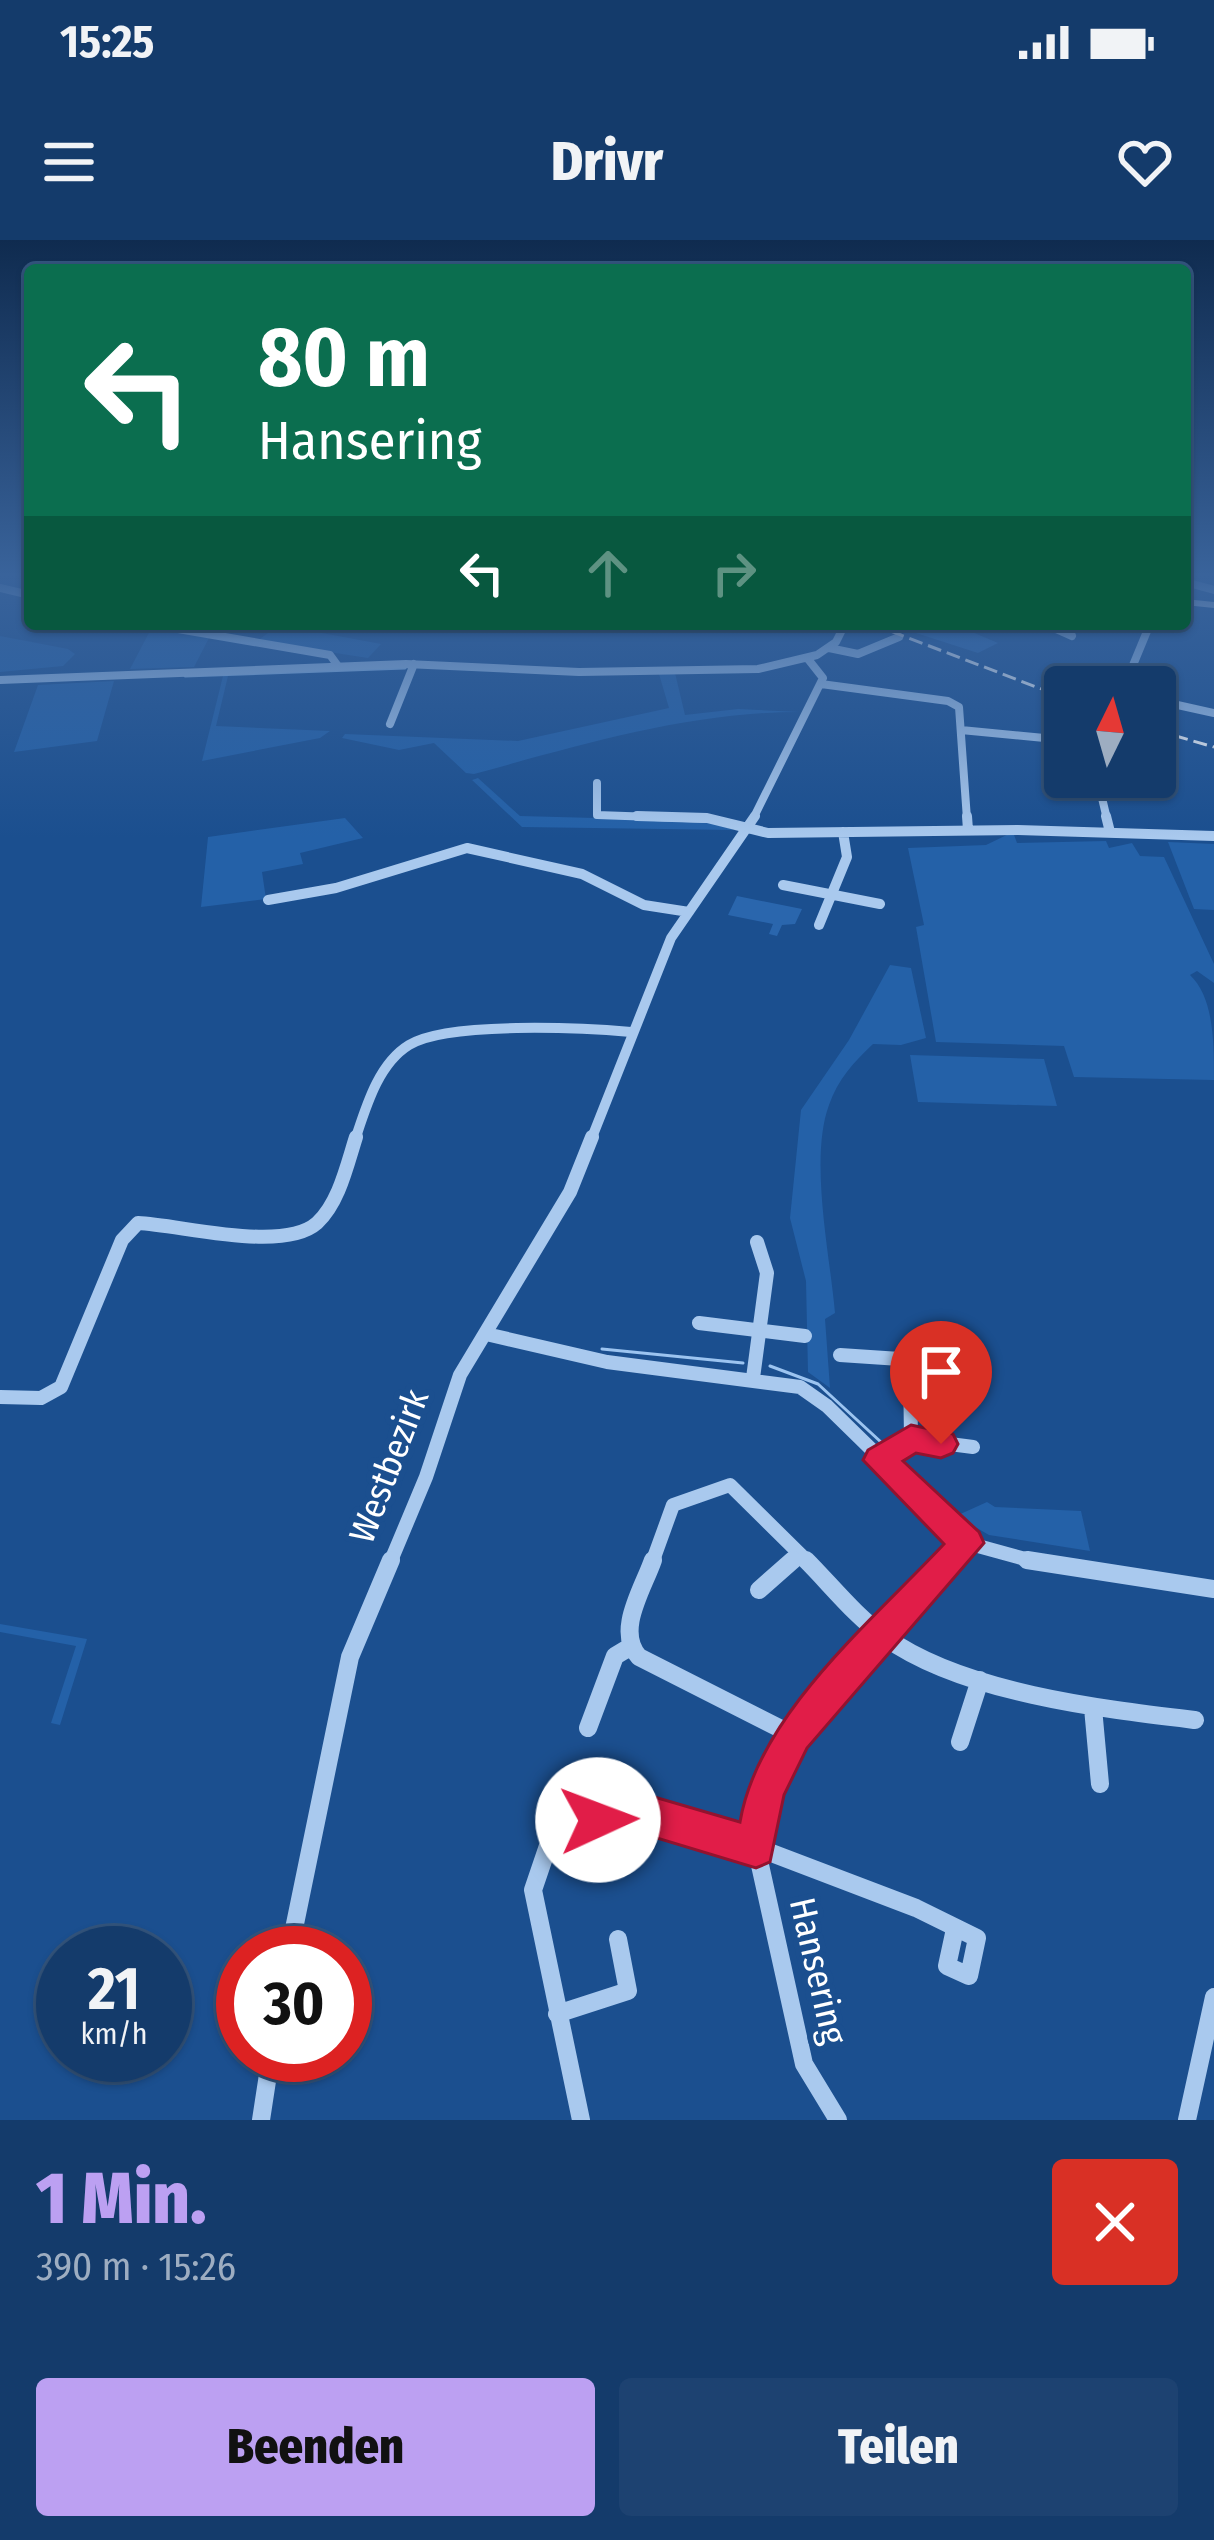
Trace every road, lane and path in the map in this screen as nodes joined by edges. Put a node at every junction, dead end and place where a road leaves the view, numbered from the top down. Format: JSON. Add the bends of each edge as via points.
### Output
{"nodes":[{"id":1,"x":335,"y":663,"type":"edge"},
{"id":2,"x":787,"y":663,"type":"edge"},
{"id":3,"x":813,"y":663,"type":"edge"},
{"id":4,"x":415,"y":664,"type":"junction"},
{"id":5,"x":338,"y":666,"type":"junction"},
{"id":6,"x":0,"y":680,"type":"edge"},
{"id":7,"x":821,"y":684,"type":"junction"},
{"id":8,"x":1176,"y":705,"type":"edge"},
{"id":9,"x":1214,"y":713,"type":"edge"},
{"id":10,"x":390,"y":724,"type":"dead end"},
{"id":11,"x":961,"y":730,"type":"junction"},
{"id":12,"x":1044,"y":738,"type":"edge"},
{"id":13,"x":597,"y":782,"type":"dead end"},
{"id":14,"x":1102,"y":798,"type":"edge"},
{"id":15,"x":748,"y":830,"type":"junction"},
{"id":16,"x":968,"y":830,"type":"junction"},
{"id":17,"x":843,"y":832,"type":"junction"},
{"id":18,"x":1110,"y":832,"type":"junction"},
{"id":19,"x":1214,"y":836,"type":"edge"},
{"id":20,"x":784,"y":885,"type":"dead end"},
{"id":21,"x":831,"y":895,"type":"junction"},
{"id":22,"x":268,"y":900,"type":"dead end"},
{"id":23,"x":880,"y":904,"type":"dead end"},
{"id":24,"x":689,"y":912,"type":"junction"},
{"id":25,"x":819,"y":925,"type":"dead end"},
{"id":26,"x":631,"y":1032,"type":"junction"},
{"id":27,"x":757,"y":1242,"type":"dead end"},
{"id":28,"x":699,"y":1323,"type":"dead end"},
{"id":29,"x":760,"y":1330,"type":"junction"},
{"id":30,"x":486,"y":1334,"type":"junction"},
{"id":31,"x":806,"y":1336,"type":"dead end"},
{"id":32,"x":840,"y":1355,"type":"dead end"},
{"id":33,"x":753,"y":1378,"type":"junction"},
{"id":34,"x":0,"y":1397,"type":"edge"},
{"id":35,"x":911,"y":1438,"type":"junction"},
{"id":36,"x":974,"y":1447,"type":"dead end"},
{"id":37,"x":879,"y":1460,"type":"junction"},
{"id":38,"x":967,"y":1543,"type":"junction"},
{"id":39,"x":800,"y":1554,"type":"junction"},
{"id":40,"x":1214,"y":1589,"type":"edge"},
{"id":41,"x":759,"y":1590,"type":"dead end"},
{"id":42,"x":883,"y":1636,"type":"junction"},
{"id":43,"x":630,"y":1647,"type":"junction"},
{"id":44,"x":980,"y":1680,"type":"junction"},
{"id":45,"x":1093,"y":1708,"type":"junction"},
{"id":46,"x":1195,"y":1720,"type":"dead end"},
{"id":47,"x":588,"y":1728,"type":"dead end"},
{"id":48,"x":793,"y":1735,"type":"junction"},
{"id":49,"x":960,"y":1742,"type":"dead end"},
{"id":50,"x":1100,"y":1784,"type":"dead end"},
{"id":51,"x":756,"y":1847,"type":"junction"},
{"id":52,"x":295,"y":1926,"type":"edge"},
{"id":53,"x":955,"y":1929,"type":"dead end"},
{"id":54,"x":618,"y":1939,"type":"dead end"},
{"id":55,"x":1214,"y":1996,"type":"edge"},
{"id":56,"x":557,"y":2014,"type":"junction"},
{"id":57,"x":267,"y":2082,"type":"edge"},
{"id":58,"x":830,"y":2117,"type":"edge"},
{"id":59,"x":261,"y":2120,"type":"edge"},
{"id":60,"x":581,"y":2120,"type":"edge"},
{"id":61,"x":1187,"y":2120,"type":"edge"}],
"edges":[{"from":1,"to":5,"type":"street"},
{"from":2,"to":4,"type":"street","via":[[598,672]]},
{"from":3,"to":7,"type":"street"},
{"from":4,"to":5,"type":"street"},
{"from":4,"to":10,"type":"street"},
{"from":5,"to":6,"type":"street"},
{"from":7,"to":11,"type":"street","via":[[955,704]]},
{"from":7,"to":15,"type":"street","name":"Westbezirk"},
{"from":8,"to":9,"type":"street"},
{"from":11,"to":12,"type":"street"},
{"from":11,"to":16,"type":"street"},
{"from":13,"to":15,"type":"street","via":[[598,815],[707,818]]},
{"from":14,"to":18,"type":"street"},
{"from":15,"to":17,"type":"street"},
{"from":15,"to":24,"type":"street","name":"Westbezirk"},
{"from":16,"to":17,"type":"street"},
{"from":16,"to":18,"type":"street"},
{"from":17,"to":21,"type":"street","via":[[848,852]]},
{"from":18,"to":19,"type":"street"},
{"from":20,"to":21,"type":"street"},
{"from":21,"to":23,"type":"street"},
{"from":21,"to":25,"type":"street"},
{"from":22,"to":24,"type":"street","via":[[467,848],[582,874],[644,904]]},
{"from":24,"to":26,"type":"street","name":"Westbezirk"},
{"from":26,"to":30,"type":"street","name":"Westbezirk","via":[[570,1192]]},
{"from":26,"to":34,"type":"street","via":[[441,1036],[406,1046],[371,1092],[317,1225],[274,1235],[138,1222],[122,1240],[61,1387],[40,1398]]},
{"from":27,"to":29,"type":"street","via":[[767,1273]]},
{"from":28,"to":29,"type":"street"},
{"from":29,"to":31,"type":"street"},
{"from":29,"to":33,"type":"street"},
{"from":30,"to":33,"type":"street","via":[[607,1362]]},
{"from":30,"to":52,"type":"street","name":"Westbezirk","via":[[460,1375],[350,1658]]},
{"from":32,"to":35,"type":"street","via":[[910,1366]]},
{"from":33,"to":37,"type":"street","via":[[800,1387]]},
{"from":35,"to":36,"type":"street"},
{"from":35,"to":37,"type":"street"},
{"from":37,"to":38,"type":"street"},
{"from":38,"to":40,"type":"street","via":[[1034,1562]]},
{"from":38,"to":42,"type":"street","name":"Hansering"},
{"from":39,"to":41,"type":"street"},
{"from":39,"to":42,"type":"street"},
{"from":39,"to":43,"type":"street","via":[[730,1485],[673,1505],[627,1632]]},
{"from":42,"to":44,"type":"street"},
{"from":42,"to":48,"type":"street","name":"Hansering"},
{"from":43,"to":47,"type":"street","via":[[615,1656]]},
{"from":43,"to":48,"type":"street"},
{"from":44,"to":45,"type":"street"},
{"from":44,"to":49,"type":"street"},
{"from":45,"to":46,"type":"street"},
{"from":45,"to":50,"type":"street"},
{"from":48,"to":51,"type":"street","name":"Hansering","via":[[765,1792]]},
{"from":51,"to":53,"type":"street"},
{"from":51,"to":56,"type":"street","via":[[634,1811],[561,1828],[533,1890]]},
{"from":51,"to":58,"type":"street","name":"Hansering","via":[[804,2064]]},
{"from":54,"to":56,"type":"street","via":[[628,1991]]},
{"from":55,"to":61,"type":"street"},
{"from":56,"to":60,"type":"street"},
{"from":57,"to":59,"type":"street"}]}
